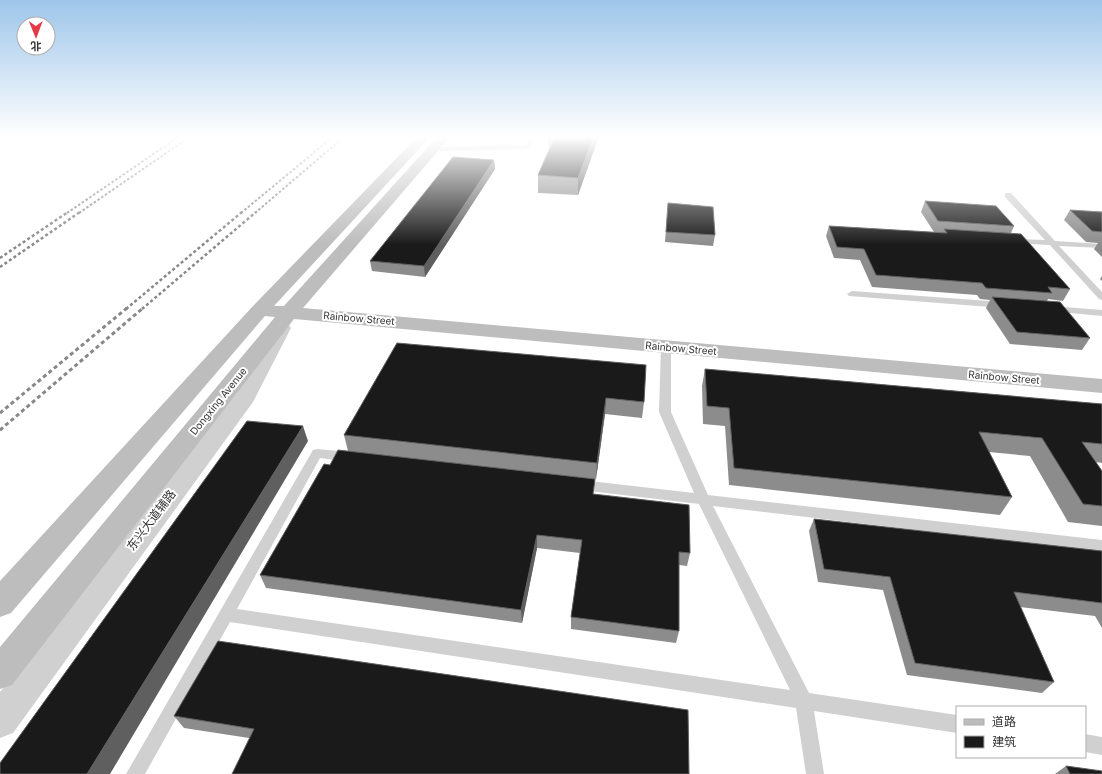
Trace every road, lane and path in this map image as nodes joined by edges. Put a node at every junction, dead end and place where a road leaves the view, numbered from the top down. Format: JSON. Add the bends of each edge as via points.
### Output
{"nodes":[{"id":1,"x":402,"y":172,"type":"edge"},
{"id":2,"x":408,"y":172,"type":"edge"},
{"id":3,"x":1008,"y":195,"type":"dead end"},
{"id":4,"x":1005,"y":240,"type":"edge"},
{"id":5,"x":1052,"y":243,"type":"junction"},
{"id":6,"x":1102,"y":246,"type":"edge"},
{"id":7,"x":852,"y":294,"type":"dead end"},
{"id":8,"x":1102,"y":297,"type":"edge"},
{"id":9,"x":1016,"y":306,"type":"edge"},
{"id":10,"x":1039,"y":308,"type":"edge"},
{"id":11,"x":260,"y":310,"type":"junction"},
{"id":12,"x":289,"y":312,"type":"junction"},
{"id":13,"x":1102,"y":313,"type":"edge"},
{"id":14,"x":666,"y":346,"type":"junction"},
{"id":15,"x":1102,"y":386,"type":"edge"},
{"id":16,"x":365,"y":459,"type":"edge"},
{"id":17,"x":569,"y":483,"type":"edge"},
{"id":18,"x":176,"y":487,"type":"junction"},
{"id":19,"x":703,"y":499,"type":"junction"},
{"id":20,"x":116,"y":528,"type":"junction"},
{"id":21,"x":1102,"y":546,"type":"edge"},
{"id":22,"x":0,"y":603,"type":"edge"},
{"id":23,"x":226,"y":614,"type":"junction"},
{"id":24,"x":0,"y":673,"type":"edge"},
{"id":25,"x":804,"y":701,"type":"junction"},
{"id":26,"x":3,"y":711,"type":"edge"},
{"id":27,"x":956,"y":724,"type":"edge"},
{"id":28,"x":1086,"y":743,"type":"edge"},
{"id":29,"x":1102,"y":746,"type":"edge"},
{"id":30,"x":135,"y":774,"type":"edge"},
{"id":31,"x":815,"y":774,"type":"edge"}],
"edges":[{"from":1,"to":11,"type":"main road"},
{"from":2,"to":12,"type":"main road","name":"Dongxing Avenue"},
{"from":3,"to":5,"type":"lane"},
{"from":4,"to":5,"type":"lane"},
{"from":5,"to":6,"type":"lane"},
{"from":5,"to":8,"type":"lane"},
{"from":7,"to":9,"type":"lane"},
{"from":10,"to":13,"type":"lane"},
{"from":11,"to":12,"type":"main road","name":"Rainbow Street"},
{"from":11,"to":22,"type":"main road"},
{"from":12,"to":14,"type":"main road","name":"Rainbow Street"},
{"from":12,"to":18,"type":"street","name":"东兴大道辅路","via":[[245,397]]},
{"from":12,"to":20,"type":"main road","name":"Dongxing Avenue"},
{"from":14,"to":15,"type":"main road","name":"Rainbow Street"},
{"from":14,"to":19,"type":"lane","via":[[665,412]]},
{"from":16,"to":23,"type":"lane","via":[[317,453]]},
{"from":17,"to":19,"type":"lane"},
{"from":18,"to":20,"type":"street"},
{"from":18,"to":26,"type":"street","name":"东兴大道辅路"},
{"from":19,"to":21,"type":"lane"},
{"from":19,"to":25,"type":"lane"},
{"from":20,"to":24,"type":"main road","name":"Dongxing Avenue"},
{"from":23,"to":25,"type":"lane"},
{"from":23,"to":30,"type":"lane"},
{"from":25,"to":27,"type":"lane"},
{"from":25,"to":31,"type":"lane"},
{"from":28,"to":29,"type":"lane"}]}
